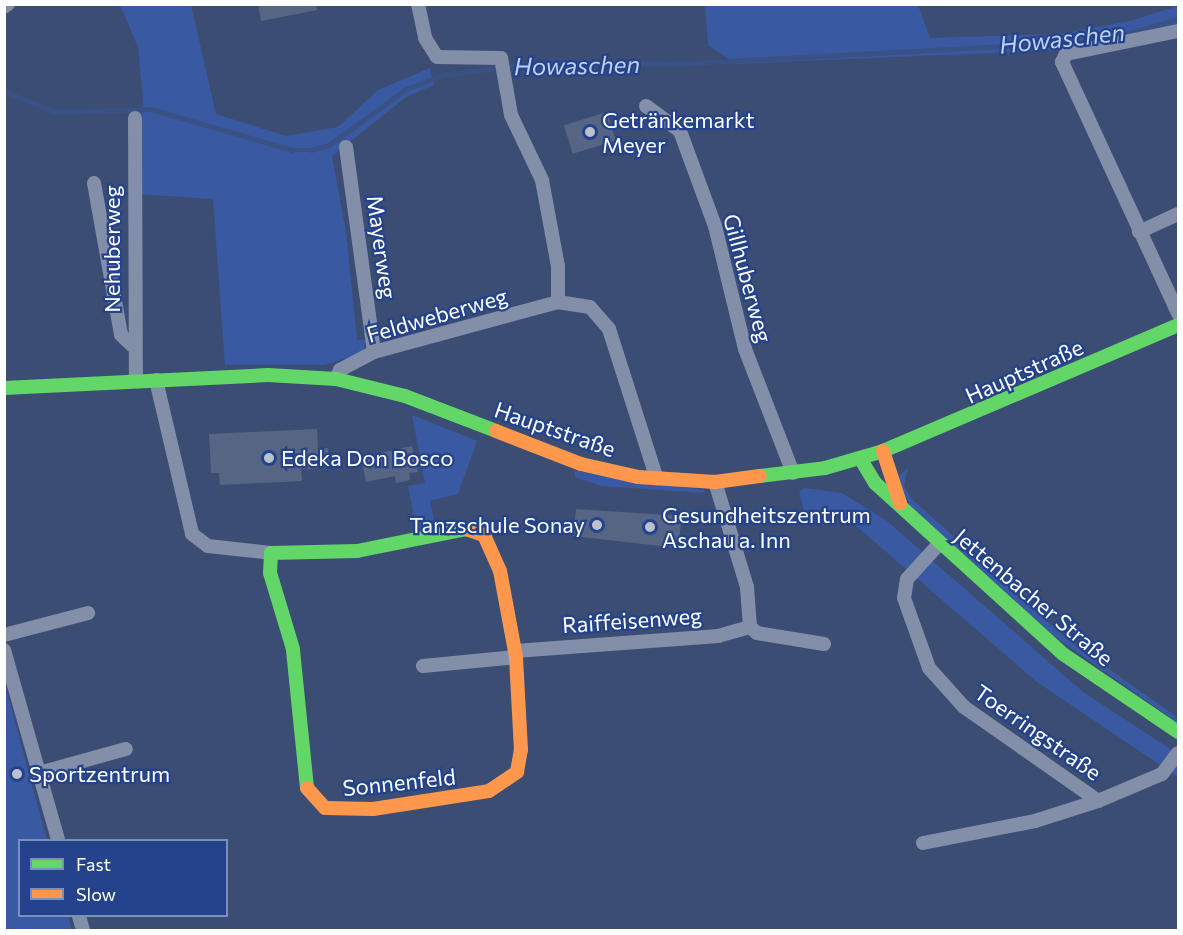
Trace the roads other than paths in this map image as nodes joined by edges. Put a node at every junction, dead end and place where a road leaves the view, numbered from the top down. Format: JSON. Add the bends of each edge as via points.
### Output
{"nodes":[{"id":1,"x":418,"y":4,"type":"edge"},
{"id":2,"x":1179,"y":31,"type":"edge"},
{"id":3,"x":646,"y":106,"type":"dead end"},
{"id":4,"x":135,"y":118,"type":"dead end"},
{"id":5,"x":346,"y":147,"type":"dead end"},
{"id":6,"x":94,"y":183,"type":"dead end"},
{"id":7,"x":1179,"y":214,"type":"edge"},
{"id":8,"x":1139,"y":232,"type":"junction"},
{"id":9,"x":558,"y":302,"type":"junction"},
{"id":10,"x":1179,"y":313,"type":"edge"},
{"id":11,"x":1179,"y":325,"type":"edge"},
{"id":12,"x":133,"y":346,"type":"junction"},
{"id":13,"x":374,"y":352,"type":"junction"},
{"id":14,"x":336,"y":379,"type":"junction"},
{"id":15,"x":156,"y":380,"type":"junction"},
{"id":16,"x":136,"y":381,"type":"junction"},
{"id":17,"x":4,"y":388,"type":"edge"},
{"id":18,"x":883,"y":451,"type":"junction"},
{"id":19,"x":860,"y":458,"type":"junction"},
{"id":20,"x":793,"y":473,"type":"junction"},
{"id":21,"x":657,"y":479,"type":"junction"},
{"id":22,"x":715,"y":482,"type":"junction"},
{"id":23,"x":900,"y":503,"type":"junction"},
{"id":24,"x":939,"y":544,"type":"junction"},
{"id":25,"x":271,"y":553,"type":"junction"},
{"id":26,"x":88,"y":613,"type":"dead end"},
{"id":27,"x":750,"y":627,"type":"junction"},
{"id":28,"x":4,"y":635,"type":"edge"},
{"id":29,"x":824,"y":644,"type":"dead end"},
{"id":30,"x":4,"y":650,"type":"edge"},
{"id":31,"x":516,"y":654,"type":"junction"},
{"id":32,"x":423,"y":666,"type":"dead end"},
{"id":33,"x":1179,"y":732,"type":"edge"},
{"id":34,"x":126,"y":749,"type":"dead end"},
{"id":35,"x":1179,"y":753,"type":"edge"},
{"id":36,"x":39,"y":773,"type":"junction"},
{"id":37,"x":1098,"y":801,"type":"junction"},
{"id":38,"x":58,"y":839,"type":"edge"},
{"id":39,"x":923,"y":843,"type":"dead end"}],
"edges":[{"from":1,"to":9,"type":"street","via":[[425,38],[437,57],[501,58],[511,115],[542,180],[558,266]]},
{"from":2,"to":8,"type":"street","via":[[1066,54],[1064,68]]},
{"from":3,"to":20,"type":"street","name":"Gillhuberweg","via":[[680,131],[715,226],[745,349]]},
{"from":4,"to":12,"type":"street","name":"Nehuberweg"},
{"from":5,"to":13,"type":"street","name":"Mayerweg"},
{"from":6,"to":12,"type":"street","via":[[122,335]]},
{"from":7,"to":8,"type":"street"},
{"from":8,"to":10,"type":"street"},
{"from":9,"to":13,"type":"street","name":"Feldweberweg"},
{"from":9,"to":21,"type":"street","via":[[590,307],[609,329]]},
{"from":11,"to":18,"type":"street","name":"Hauptstraße"},
{"from":12,"to":16,"type":"street","name":"Nehuberweg"},
{"from":13,"to":14,"type":"street","name":"Feldweberweg","via":[[340,370]]},
{"from":14,"to":15,"type":"street","name":"Hauptstraße","via":[[268,375]]},
{"from":14,"to":21,"type":"street","name":"Hauptstraße","via":[[405,396],[581,464]]},
{"from":15,"to":16,"type":"street","name":"Hauptstraße"},
{"from":15,"to":25,"type":"street","name":"Sonnenfeld","via":[[192,534],[208,546]]},
{"from":16,"to":17,"type":"street","name":"Hauptstraße"},
{"from":18,"to":19,"type":"street","name":"Hauptstraße"},
{"from":18,"to":23,"type":"street","name":"Jettenbacher Straße"},
{"from":19,"to":20,"type":"street","name":"Hauptstraße"},
{"from":19,"to":23,"type":"street","name":"Jettenbacher Straße","via":[[875,483]]},
{"from":20,"to":22,"type":"street","name":"Hauptstraße"},
{"from":21,"to":22,"type":"street","name":"Hauptstraße"},
{"from":22,"to":27,"type":"street","via":[[747,587]]},
{"from":23,"to":24,"type":"street","name":"Jettenbacher Straße"},
{"from":24,"to":33,"type":"street","name":"Jettenbacher Straße","via":[[1063,654]]},
{"from":24,"to":37,"type":"street","name":"Toerringstraße","via":[[907,579],[904,598],[929,668],[964,707]]},
{"from":25,"to":31,"type":"street","name":"Sonnenfeld","via":[[357,551],[476,530],[495,551]]},
{"from":25,"to":31,"type":"street","name":"Sonnenfeld","via":[[270,573],[293,649],[304,783],[313,800],[325,808],[373,809],[446,800],[489,791],[511,780],[521,750]]},
{"from":26,"to":28,"type":"street"},
{"from":27,"to":29,"type":"street","via":[[757,633]]},
{"from":27,"to":31,"type":"street","name":"Raiffeisenweg","via":[[718,636]]},
{"from":30,"to":36,"type":"street"},
{"from":31,"to":32,"type":"street"},
{"from":34,"to":36,"type":"street"},
{"from":35,"to":37,"type":"street","name":"Toerringstraße","via":[[1162,774]]},
{"from":36,"to":38,"type":"street"},
{"from":37,"to":39,"type":"street","name":"Toerringstraße","via":[[1035,821]]}]}
